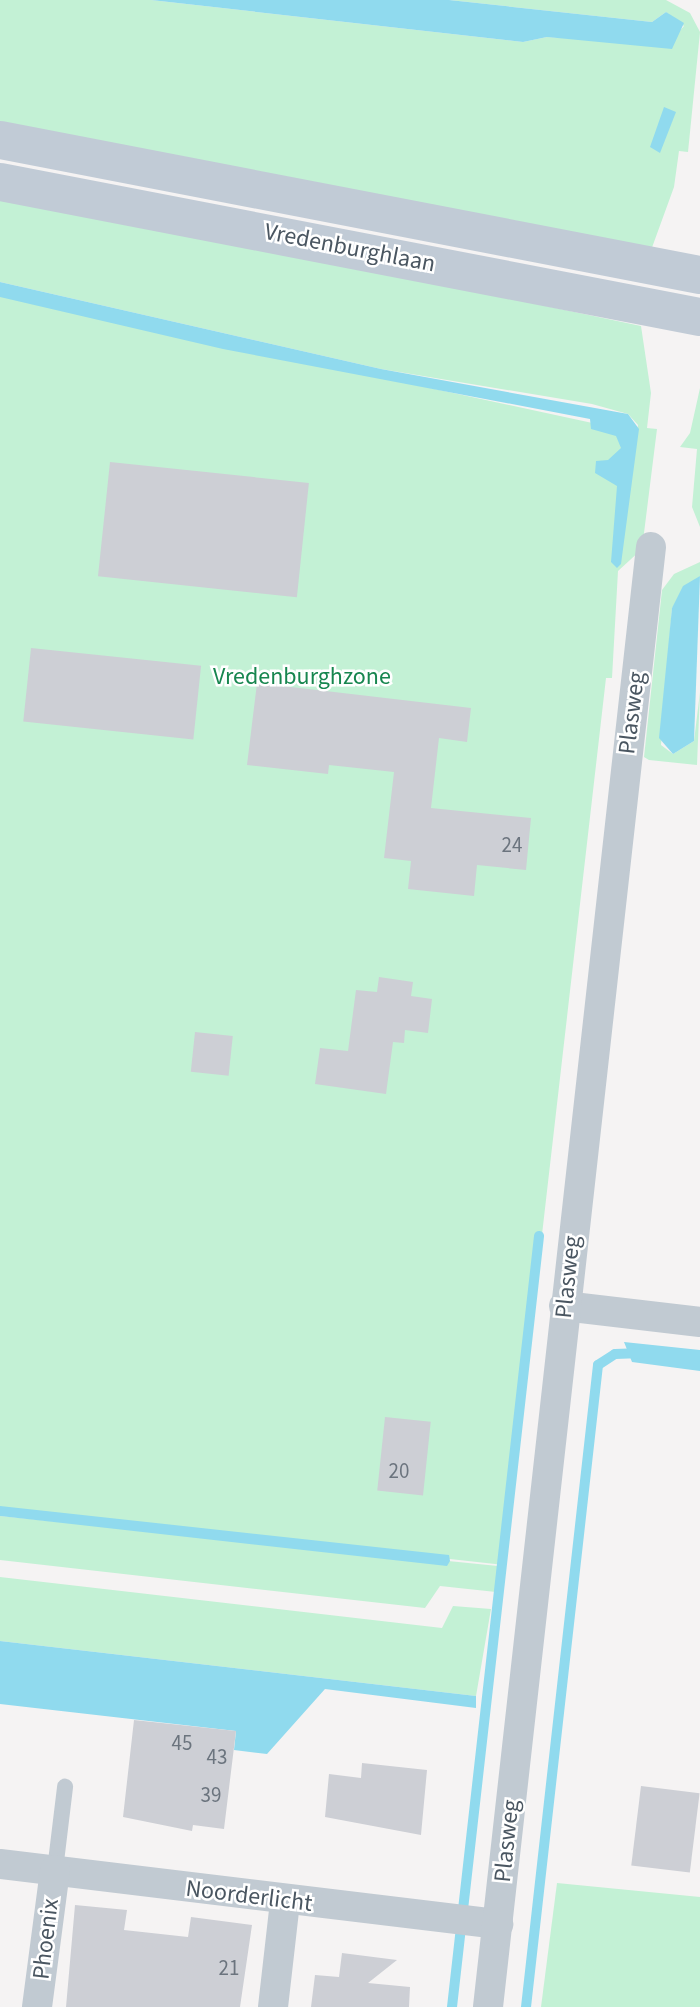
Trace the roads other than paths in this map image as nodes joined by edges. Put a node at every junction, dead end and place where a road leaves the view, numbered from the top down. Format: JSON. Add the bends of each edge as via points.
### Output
{"nodes":[{"id":1,"x":0,"y":140,"type":"edge"},
{"id":2,"x":0,"y":182,"type":"edge"},
{"id":3,"x":700,"y":275,"type":"edge"},
{"id":4,"x":700,"y":317,"type":"edge"},
{"id":5,"x":651,"y":547,"type":"dead end"},
{"id":6,"x":565,"y":1306,"type":"junction"},
{"id":7,"x":700,"y":1322,"type":"edge"},
{"id":8,"x":65,"y":1787,"type":"dead end"},
{"id":9,"x":0,"y":1864,"type":"edge"},
{"id":10,"x":55,"y":1870,"type":"junction"},
{"id":11,"x":285,"y":1902,"type":"junction"},
{"id":12,"x":498,"y":1924,"type":"junction"},
{"id":13,"x":37,"y":2007,"type":"edge"},
{"id":14,"x":273,"y":2007,"type":"edge"},
{"id":15,"x":488,"y":2007,"type":"edge"}],
"edges":[{"from":1,"to":3,"type":"street","name":"Vredenburghlaan","via":[[652,262]]},
{"from":2,"to":4,"type":"street","name":"Vredenburghlaan"},
{"from":5,"to":6,"type":"street","name":"Plasweg"},
{"from":6,"to":7,"type":"street"},
{"from":6,"to":12,"type":"street","name":"Plasweg"},
{"from":8,"to":10,"type":"lane"},
{"from":9,"to":10,"type":"street","name":"Noorderlicht"},
{"from":10,"to":11,"type":"street","name":"Noorderlicht"},
{"from":10,"to":13,"type":"street","name":"Phoenix"},
{"from":11,"to":12,"type":"street","name":"Noorderlicht"},
{"from":11,"to":14,"type":"street"},
{"from":12,"to":15,"type":"street","name":"Plasweg"}]}
